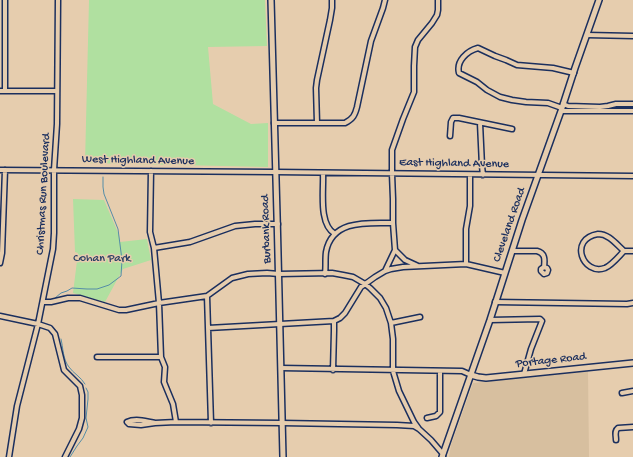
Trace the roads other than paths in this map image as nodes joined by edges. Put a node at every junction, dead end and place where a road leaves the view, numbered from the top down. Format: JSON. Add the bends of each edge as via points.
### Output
{"nodes":[{"id":1,"x":6,"y":0,"type":"edge"},
{"id":2,"x":58,"y":0,"type":"edge"},
{"id":3,"x":271,"y":0,"type":"edge"},
{"id":4,"x":332,"y":0,"type":"edge"},
{"id":5,"x":385,"y":0,"type":"edge"},
{"id":6,"x":438,"y":0,"type":"edge"},
{"id":7,"x":599,"y":0,"type":"edge"},
{"id":8,"x":587,"y":35,"type":"junction"},
{"id":9,"x":633,"y":36,"type":"edge"},
{"id":10,"x":574,"y":73,"type":"junction"},
{"id":11,"x":0,"y":91,"type":"edge"},
{"id":12,"x":6,"y":91,"type":"junction"},
{"id":13,"x":58,"y":91,"type":"junction"},
{"id":14,"x":633,"y":104,"type":"edge"},
{"id":15,"x":562,"y":108,"type":"junction"},
{"id":16,"x":590,"y":109,"type":"junction"},
{"id":17,"x":633,"y":111,"type":"edge"},
{"id":18,"x":274,"y":123,"type":"junction"},
{"id":19,"x":316,"y":123,"type":"junction"},
{"id":20,"x":480,"y":123,"type":"junction"},
{"id":21,"x":512,"y":129,"type":"dead end"},
{"id":22,"x":450,"y":136,"type":"dead end"},
{"id":23,"x":2,"y":170,"type":"edge"},
{"id":24,"x":54,"y":170,"type":"junction"},
{"id":25,"x":151,"y":171,"type":"junction"},
{"id":26,"x":275,"y":172,"type":"junction"},
{"id":27,"x":323,"y":173,"type":"junction"},
{"id":28,"x":392,"y":174,"type":"junction"},
{"id":29,"x":470,"y":175,"type":"junction"},
{"id":30,"x":483,"y":175,"type":"junction"},
{"id":31,"x":538,"y":176,"type":"junction"},
{"id":32,"x":633,"y":176,"type":"edge"},
{"id":33,"x":393,"y":223,"type":"junction"},
{"id":34,"x":278,"y":224,"type":"junction"},
{"id":35,"x":335,"y":234,"type":"junction"},
{"id":36,"x":154,"y":248,"type":"junction"},
{"id":37,"x":395,"y":250,"type":"junction"},
{"id":38,"x":513,"y":251,"type":"junction"},
{"id":39,"x":624,"y":251,"type":"junction"},
{"id":40,"x":633,"y":251,"type":"edge"},
{"id":41,"x":0,"y":263,"type":"edge"},
{"id":42,"x":466,"y":264,"type":"junction"},
{"id":43,"x":544,"y":266,"type":"dead end"},
{"id":44,"x":418,"y":267,"type":"junction"},
{"id":45,"x":385,"y":271,"type":"junction"},
{"id":46,"x":505,"y":273,"type":"junction"},
{"id":47,"x":279,"y":274,"type":"junction"},
{"id":48,"x":325,"y":274,"type":"junction"},
{"id":49,"x":365,"y":284,"type":"junction"},
{"id":50,"x":207,"y":296,"type":"junction"},
{"id":51,"x":43,"y":302,"type":"junction"},
{"id":52,"x":495,"y":302,"type":"junction"},
{"id":53,"x":159,"y":303,"type":"junction"},
{"id":54,"x":633,"y":303,"type":"edge"},
{"id":55,"x":0,"y":316,"type":"edge"},
{"id":56,"x":420,"y":317,"type":"dead end"},
{"id":57,"x":490,"y":320,"type":"junction"},
{"id":58,"x":334,"y":321,"type":"junction"},
{"id":59,"x":280,"y":323,"type":"junction"},
{"id":60,"x":391,"y":323,"type":"junction"},
{"id":61,"x":38,"y":324,"type":"junction"},
{"id":62,"x":208,"y":328,"type":"junction"},
{"id":63,"x":97,"y":357,"type":"dead end"},
{"id":64,"x":161,"y":357,"type":"junction"},
{"id":65,"x":633,"y":363,"type":"edge"},
{"id":66,"x":281,"y":368,"type":"junction"},
{"id":67,"x":333,"y":370,"type":"junction"},
{"id":68,"x":393,"y":371,"type":"junction"},
{"id":69,"x":440,"y":371,"type":"junction"},
{"id":70,"x":524,"y":374,"type":"junction"},
{"id":71,"x":471,"y":375,"type":"junction"},
{"id":72,"x":633,"y":391,"type":"edge"},
{"id":73,"x":622,"y":393,"type":"dead end"},
{"id":74,"x":427,"y":418,"type":"dead end"},
{"id":75,"x":176,"y":422,"type":"junction"},
{"id":76,"x":155,"y":423,"type":"junction"},
{"id":77,"x":211,"y":423,"type":"junction"},
{"id":78,"x":282,"y":423,"type":"junction"},
{"id":79,"x":633,"y":426,"type":"edge"},
{"id":80,"x":420,"y":429,"type":"junction"},
{"id":81,"x":616,"y":440,"type":"dead end"},
{"id":82,"x":443,"y":456,"type":"edge"},
{"id":83,"x":8,"y":457,"type":"edge"},
{"id":84,"x":66,"y":457,"type":"edge"},
{"id":85,"x":283,"y":457,"type":"edge"}],
"edges":[{"from":1,"to":12,"type":"street"},
{"from":2,"to":13,"type":"street","name":"Christmas Run Boulevard"},
{"from":3,"to":18,"type":"main road","name":"Burbank Road"},
{"from":4,"to":19,"type":"street","via":[[316,84]]},
{"from":5,"to":19,"type":"street","via":[[371,41],[353,118],[345,123]]},
{"from":6,"to":28,"type":"street","via":[[437,15],[415,47],[414,92],[393,145]]},
{"from":7,"to":8,"type":"main road","name":"Cleveland Road"},
{"from":8,"to":9,"type":"street"},
{"from":8,"to":10,"type":"main road","name":"Cleveland Road"},
{"from":10,"to":15,"type":"main road","name":"Cleveland Road"},
{"from":10,"to":15,"type":"street","via":[[553,68],[517,65],[478,48],[466,54],[460,61],[459,73],[500,97],[548,103]]},
{"from":11,"to":12,"type":"street"},
{"from":12,"to":13,"type":"street"},
{"from":13,"to":24,"type":"street","name":"Christmas Run Boulevard"},
{"from":14,"to":16,"type":"street"},
{"from":15,"to":16,"type":"street"},
{"from":15,"to":16,"type":"street","via":[[568,106]]},
{"from":15,"to":31,"type":"main road","name":"Cleveland Road"},
{"from":16,"to":17,"type":"street"},
{"from":18,"to":19,"type":"street"},
{"from":18,"to":26,"type":"main road","name":"Burbank Road"},
{"from":20,"to":21,"type":"street"},
{"from":20,"to":22,"type":"street","via":[[453,118]]},
{"from":20,"to":30,"type":"street"},
{"from":23,"to":24,"type":"street","name":"West Highland Avenue"},
{"from":23,"to":41,"type":"street"},
{"from":24,"to":25,"type":"street","name":"West Highland Avenue"},
{"from":24,"to":51,"type":"street","name":"Christmas Run Boulevard","via":[[53,249]]},
{"from":25,"to":26,"type":"street","name":"West Highland Avenue"},
{"from":25,"to":36,"type":"street","via":[[150,232]]},
{"from":26,"to":27,"type":"street","name":"East Highland Avenue"},
{"from":26,"to":34,"type":"main road","name":"Burbank Road"},
{"from":27,"to":28,"type":"street","name":"East Highland Avenue"},
{"from":27,"to":35,"type":"street","via":[[324,215],[329,228]]},
{"from":28,"to":29,"type":"street","name":"East Highland Avenue"},
{"from":28,"to":33,"type":"street"},
{"from":29,"to":30,"type":"street","name":"East Highland Avenue"},
{"from":29,"to":42,"type":"street"},
{"from":30,"to":31,"type":"street","name":"East Highland Avenue"},
{"from":31,"to":32,"type":"street","name":"East Highland Avenue"},
{"from":31,"to":38,"type":"main road","name":"Cleveland Road"},
{"from":33,"to":35,"type":"street","via":[[348,226]]},
{"from":33,"to":37,"type":"street"},
{"from":34,"to":36,"type":"street","via":[[235,226],[190,242]]},
{"from":34,"to":47,"type":"main road","name":"Burbank Road"},
{"from":35,"to":48,"type":"street","via":[[326,252]]},
{"from":36,"to":53,"type":"street"},
{"from":37,"to":44,"type":"street","via":[[405,260]]},
{"from":37,"to":45,"type":"street"},
{"from":38,"to":43,"type":"street","via":[[541,252],[544,255]]},
{"from":38,"to":46,"type":"main road","name":"Cleveland Road"},
{"from":39,"to":39,"type":"street","via":[[605,234],[592,234],[584,241],[581,250],[585,262],[591,267],[598,268],[608,266]]},
{"from":39,"to":40,"type":"street"},
{"from":42,"to":44,"type":"street"},
{"from":42,"to":46,"type":"street"},
{"from":44,"to":45,"type":"street"},
{"from":45,"to":49,"type":"street"},
{"from":46,"to":52,"type":"main road","name":"Cleveland Road"},
{"from":47,"to":48,"type":"street"},
{"from":47,"to":50,"type":"street","via":[[248,274],[232,278]]},
{"from":47,"to":59,"type":"main road","name":"Burbank Road"},
{"from":48,"to":49,"type":"street","via":[[348,276]]},
{"from":49,"to":58,"type":"street","via":[[357,292],[345,313]]},
{"from":49,"to":60,"type":"street","via":[[383,302]]},
{"from":50,"to":53,"type":"street"},
{"from":50,"to":62,"type":"street"},
{"from":51,"to":53,"type":"street","via":[[80,298],[119,310]]},
{"from":51,"to":61,"type":"street","name":"Christmas Run Boulevard"},
{"from":52,"to":54,"type":"street"},
{"from":52,"to":57,"type":"main road","name":"Cleveland Road"},
{"from":53,"to":64,"type":"street"},
{"from":55,"to":61,"type":"street"},
{"from":56,"to":60,"type":"street"},
{"from":57,"to":70,"type":"street","via":[[542,321]]},
{"from":57,"to":71,"type":"main road","name":"Cleveland Road"},
{"from":58,"to":59,"type":"street"},
{"from":58,"to":67,"type":"street"},
{"from":59,"to":62,"type":"street"},
{"from":59,"to":66,"type":"main road","name":"Burbank Road"},
{"from":60,"to":68,"type":"street"},
{"from":61,"to":83,"type":"street","name":"Christmas Run Boulevard","via":[[17,406]]},
{"from":61,"to":84,"type":"street","via":[[50,328],[56,334],[64,370],[80,386],[82,395],[82,418]]},
{"from":62,"to":77,"type":"street"},
{"from":63,"to":64,"type":"street"},
{"from":64,"to":75,"type":"street","via":[[165,368],[164,382],[174,407]]},
{"from":65,"to":70,"type":"main road","name":"Portage Road"},
{"from":66,"to":67,"type":"street"},
{"from":66,"to":78,"type":"main road","name":"Burbank Road"},
{"from":67,"to":68,"type":"street"},
{"from":68,"to":69,"type":"street"},
{"from":68,"to":80,"type":"street","via":[[399,391]]},
{"from":69,"to":71,"type":"street","via":[[462,371]]},
{"from":69,"to":74,"type":"street","via":[[440,412]]},
{"from":70,"to":71,"type":"main road","name":"Portage Road","via":[[486,378]]},
{"from":71,"to":82,"type":"main road","name":"Cleveland Road"},
{"from":72,"to":73,"type":"street"},
{"from":75,"to":76,"type":"street"},
{"from":75,"to":77,"type":"street"},
{"from":76,"to":76,"type":"street","via":[[141,425],[127,422],[133,420]]},
{"from":77,"to":78,"type":"street"},
{"from":78,"to":80,"type":"street","via":[[397,425]]},
{"from":78,"to":85,"type":"main road","name":"Burbank Road"},
{"from":79,"to":81,"type":"street","via":[[618,428],[615,431]]},
{"from":80,"to":82,"type":"street"}]}
